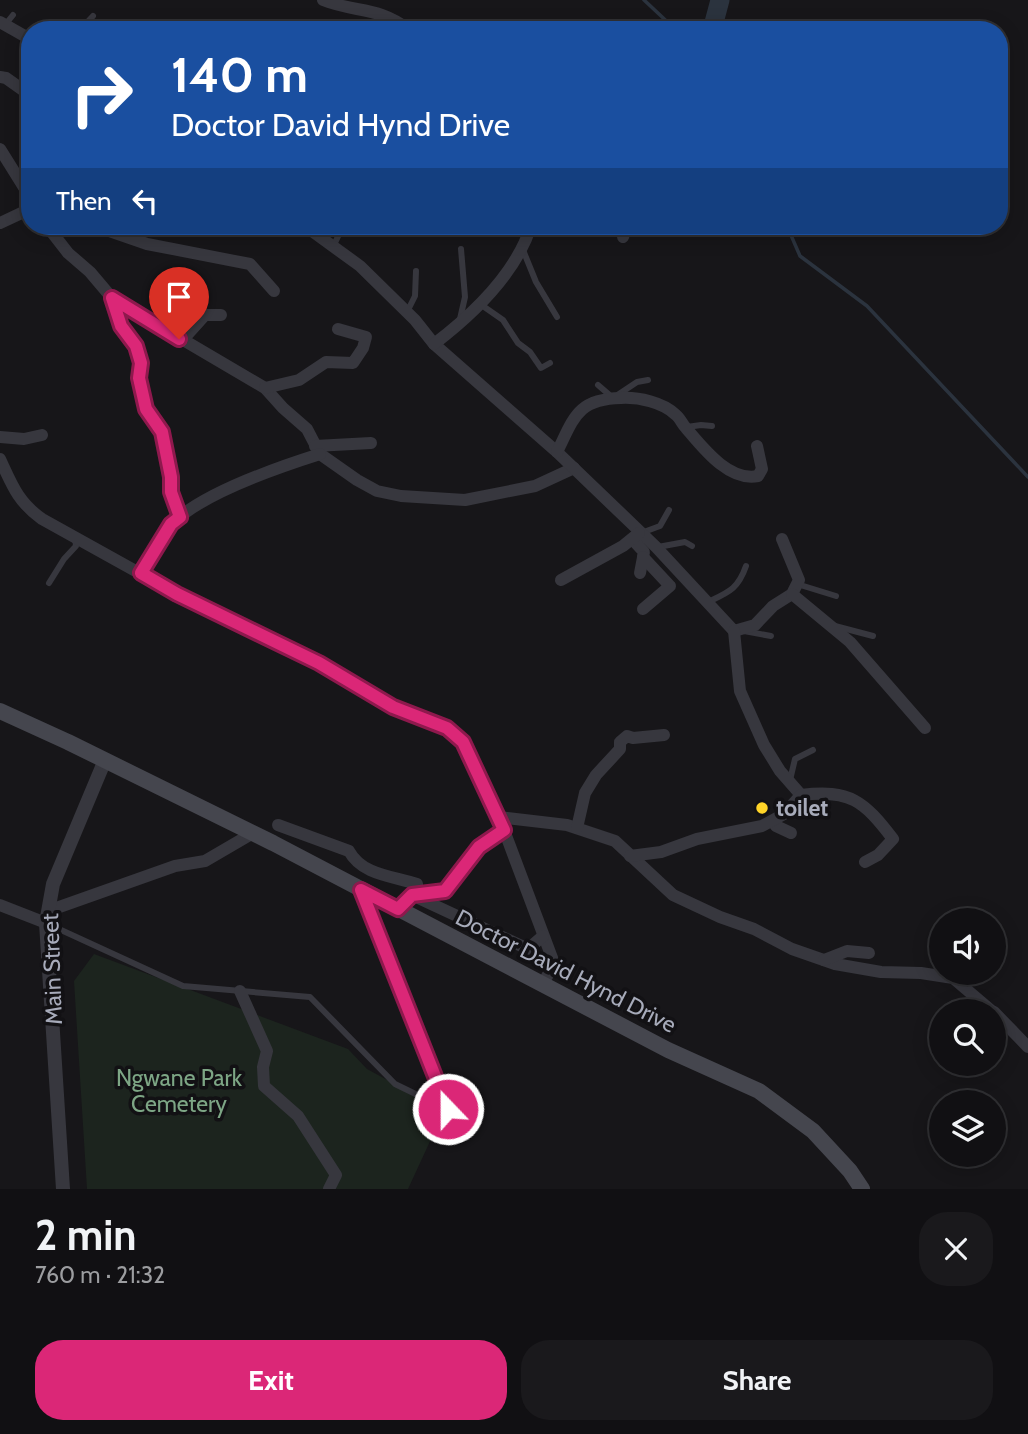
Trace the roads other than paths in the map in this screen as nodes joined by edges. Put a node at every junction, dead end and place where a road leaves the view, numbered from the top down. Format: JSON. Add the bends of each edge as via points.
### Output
{"nodes":[{"id":1,"x":323,"y":0,"type":"edge"},
{"id":2,"x":93,"y":16,"type":"dead end"},
{"id":3,"x":6,"y":21,"type":"edge"},
{"id":4,"x":88,"y":21,"type":"edge"},
{"id":5,"x":398,"y":21,"type":"edge"},
{"id":6,"x":21,"y":32,"type":"edge"},
{"id":7,"x":0,"y":77,"type":"edge"},
{"id":8,"x":21,"y":89,"type":"edge"},
{"id":9,"x":0,"y":149,"type":"edge"},
{"id":10,"x":21,"y":183,"type":"edge"},
{"id":11,"x":21,"y":213,"type":"edge"},
{"id":12,"x":0,"y":223,"type":"edge"},
{"id":13,"x":54,"y":235,"type":"edge"},
{"id":14,"x":121,"y":235,"type":"edge"},
{"id":15,"x":316,"y":235,"type":"edge"},
{"id":16,"x":339,"y":235,"type":"edge"},
{"id":17,"x":527,"y":235,"type":"edge"},
{"id":18,"x":333,"y":247,"type":"junction"},
{"id":19,"x":461,"y":249,"type":"dead end"},
{"id":20,"x":522,"y":249,"type":"junction"},
{"id":21,"x":416,"y":271,"type":"dead end"},
{"id":22,"x":274,"y":290,"type":"dead end"},
{"id":23,"x":112,"y":298,"type":"junction"},
{"id":24,"x":480,"y":304,"type":"junction"},
{"id":25,"x":407,"y":312,"type":"junction"},
{"id":26,"x":221,"y":315,"type":"dead end"},
{"id":27,"x":557,"y":317,"type":"dead end"},
{"id":28,"x":459,"y":324,"type":"junction"},
{"id":29,"x":338,"y":329,"type":"dead end"},
{"id":30,"x":179,"y":339,"type":"junction"},
{"id":31,"x":434,"y":344,"type":"junction"},
{"id":32,"x":550,"y":363,"type":"dead end"},
{"id":33,"x":648,"y":380,"type":"dead end"},
{"id":34,"x":598,"y":385,"type":"dead end"},
{"id":35,"x":265,"y":388,"type":"junction"},
{"id":36,"x":613,"y":398,"type":"junction"},
{"id":37,"x":712,"y":426,"type":"dead end"},
{"id":38,"x":685,"y":428,"type":"junction"},
{"id":39,"x":42,"y":435,"type":"dead end"},
{"id":40,"x":0,"y":438,"type":"edge"},
{"id":41,"x":371,"y":443,"type":"dead end"},
{"id":42,"x":757,"y":446,"type":"dead end"},
{"id":43,"x":318,"y":450,"type":"junction"},
{"id":44,"x":557,"y":452,"type":"junction"},
{"id":45,"x":0,"y":459,"type":"edge"},
{"id":46,"x":573,"y":468,"type":"junction"},
{"id":47,"x":669,"y":510,"type":"dead end"},
{"id":48,"x":180,"y":517,"type":"junction"},
{"id":49,"x":74,"y":536,"type":"junction"},
{"id":50,"x":636,"y":536,"type":"junction"},
{"id":51,"x":782,"y":539,"type":"dead end"},
{"id":52,"x":692,"y":546,"type":"dead end"},
{"id":53,"x":656,"y":547,"type":"junction"},
{"id":54,"x":643,"y":557,"type":"junction"},
{"id":55,"x":746,"y":566,"type":"dead end"},
{"id":56,"x":141,"y":573,"type":"junction"},
{"id":57,"x":640,"y":573,"type":"dead end"},
{"id":58,"x":561,"y":580,"type":"dead end"},
{"id":59,"x":49,"y":583,"type":"dead end"},
{"id":60,"x":795,"y":589,"type":"junction"},
{"id":61,"x":836,"y":596,"type":"dead end"},
{"id":62,"x":708,"y":602,"type":"junction"},
{"id":63,"x":643,"y":610,"type":"dead end"},
{"id":64,"x":826,"y":623,"type":"junction"},
{"id":65,"x":738,"y":631,"type":"junction"},
{"id":66,"x":771,"y":636,"type":"dead end"},
{"id":67,"x":873,"y":636,"type":"dead end"},
{"id":68,"x":0,"y":711,"type":"edge"},
{"id":69,"x":925,"y":727,"type":"dead end"},
{"id":70,"x":664,"y":735,"type":"dead end"},
{"id":71,"x":813,"y":750,"type":"dead end"},
{"id":72,"x":105,"y":760,"type":"junction"},
{"id":73,"x":790,"y":782,"type":"junction"},
{"id":74,"x":801,"y":795,"type":"junction"},
{"id":75,"x":498,"y":817,"type":"junction"},
{"id":76,"x":772,"y":821,"type":"junction"},
{"id":77,"x":278,"y":825,"type":"dead end"},
{"id":78,"x":577,"y":828,"type":"junction"},
{"id":79,"x":504,"y":830,"type":"junction"},
{"id":80,"x":253,"y":833,"type":"junction"},
{"id":81,"x":791,"y":833,"type":"dead end"},
{"id":82,"x":630,"y":856,"type":"junction"},
{"id":83,"x":865,"y":862,"type":"dead end"},
{"id":84,"x":361,"y":890,"type":"junction"},
{"id":85,"x":415,"y":890,"type":"junction"},
{"id":86,"x":0,"y":905,"type":"edge"},
{"id":87,"x":398,"y":909,"type":"junction"},
{"id":88,"x":47,"y":917,"type":"junction"},
{"id":89,"x":543,"y":936,"type":"junction"},
{"id":90,"x":869,"y":953,"type":"dead end"},
{"id":91,"x":824,"y":960,"type":"junction"},
{"id":92,"x":543,"y":984,"type":"junction"},
{"id":93,"x":240,"y":991,"type":"junction"},
{"id":94,"x":978,"y":999,"type":"edge"},
{"id":95,"x":1006,"y":1024,"type":"edge"},
{"id":96,"x":1028,"y":1047,"type":"edge"},
{"id":97,"x":63,"y":1189,"type":"edge"},
{"id":98,"x":329,"y":1189,"type":"edge"},
{"id":99,"x":862,"y":1189,"type":"edge"}],
"edges":[{"from":1,"to":5,"type":"street"},
{"from":2,"to":4,"type":"lane"},
{"from":3,"to":6,"type":"street"},
{"from":7,"to":8,"type":"street"},
{"from":9,"to":10,"type":"street"},
{"from":11,"to":12,"type":"street"},
{"from":13,"to":23,"type":"street"},
{"from":14,"to":22,"type":"street","via":[[250,264]]},
{"from":15,"to":18,"type":"street"},
{"from":16,"to":18,"type":"lane"},
{"from":17,"to":20,"type":"street"},
{"from":18,"to":25,"type":"street","via":[[360,266]]},
{"from":19,"to":28,"type":"lane","via":[[465,297]]},
{"from":20,"to":24,"type":"street"},
{"from":20,"to":27,"type":"lane"},
{"from":21,"to":25,"type":"lane","via":[[415,296]]},
{"from":23,"to":30,"type":"street"},
{"from":23,"to":48,"type":"street","via":[[121,326],[139,355],[146,409],[162,432],[171,492]]},
{"from":24,"to":28,"type":"street"},
{"from":24,"to":32,"type":"lane","via":[[503,320],[541,368]]},
{"from":25,"to":31,"type":"street"},
{"from":26,"to":30,"type":"street","via":[[205,315]]},
{"from":28,"to":31,"type":"street"},
{"from":29,"to":35,"type":"street","via":[[366,337],[353,363],[326,362],[299,380]]},
{"from":30,"to":35,"type":"street"},
{"from":31,"to":44,"type":"street"},
{"from":33,"to":36,"type":"lane"},
{"from":34,"to":36,"type":"lane"},
{"from":35,"to":43,"type":"street","via":[[307,429]]},
{"from":36,"to":38,"type":"street","via":[[659,405],[676,414]]},
{"from":36,"to":44,"type":"street","via":[[578,411]]},
{"from":37,"to":38,"type":"lane"},
{"from":38,"to":42,"type":"street","via":[[733,474],[747,478],[758,476],[762,469]]},
{"from":39,"to":40,"type":"street"},
{"from":41,"to":43,"type":"street"},
{"from":43,"to":46,"type":"street","via":[[357,480],[377,491],[401,496],[465,500],[535,486]]},
{"from":43,"to":48,"type":"street","via":[[228,489]]},
{"from":44,"to":46,"type":"street"},
{"from":45,"to":49,"type":"street","via":[[27,508]]},
{"from":46,"to":50,"type":"street"},
{"from":47,"to":50,"type":"lane","via":[[660,526]]},
{"from":48,"to":56,"type":"street"},
{"from":49,"to":56,"type":"street"},
{"from":49,"to":59,"type":"lane","via":[[76,546]]},
{"from":50,"to":53,"type":"street"},
{"from":50,"to":54,"type":"street"},
{"from":50,"to":58,"type":"street"},
{"from":51,"to":60,"type":"street","via":[[799,580]]},
{"from":52,"to":53,"type":"lane","via":[[685,542]]},
{"from":53,"to":62,"type":"street"},
{"from":54,"to":57,"type":"street"},
{"from":54,"to":63,"type":"street","via":[[670,586]]},
{"from":55,"to":62,"type":"lane","via":[[730,592]]},
{"from":56,"to":75,"type":"street","via":[[319,663],[393,707],[454,732]]},
{"from":60,"to":61,"type":"lane"},
{"from":60,"to":64,"type":"street"},
{"from":60,"to":65,"type":"street","via":[[755,625]]},
{"from":62,"to":65,"type":"street"},
{"from":64,"to":67,"type":"lane"},
{"from":64,"to":69,"type":"street","via":[[856,649]]},
{"from":65,"to":66,"type":"lane"},
{"from":65,"to":73,"type":"street","via":[[740,691],[764,745]]},
{"from":68,"to":72,"type":"main road","name":"Doctor David Hynd Drive"},
{"from":70,"to":78,"type":"street","via":[[627,736],[620,742],[620,749],[585,793]]},
{"from":71,"to":73,"type":"lane","via":[[794,759]]},
{"from":72,"to":80,"type":"main road","name":"Doctor David Hynd Drive"},
{"from":72,"to":88,"type":"street","name":"Main Street","via":[[53,884]]},
{"from":73,"to":74,"type":"street"},
{"from":74,"to":76,"type":"street"},
{"from":74,"to":83,"type":"street","via":[[839,793],[869,811],[893,839]]},
{"from":75,"to":78,"type":"street"},
{"from":75,"to":79,"type":"street"},
{"from":76,"to":81,"type":"street"},
{"from":76,"to":82,"type":"street","via":[[662,852]]},
{"from":77,"to":85,"type":"street","via":[[349,851],[366,871]]},
{"from":78,"to":82,"type":"street","via":[[615,841]]},
{"from":79,"to":85,"type":"street","via":[[479,847],[445,891]]},
{"from":79,"to":89,"type":"street"},
{"from":80,"to":84,"type":"main road","name":"Doctor David Hynd Drive"},
{"from":80,"to":88,"type":"street","via":[[205,862],[175,866]]},
{"from":82,"to":91,"type":"street","via":[[673,895]]},
{"from":84,"to":87,"type":"main road","name":"Doctor David Hynd Drive"},
{"from":84,"to":93,"type":"lane","via":[[447,1113],[443,1116],[434,1103],[395,1084],[310,997]]},
{"from":85,"to":87,"type":"street"},
{"from":85,"to":89,"type":"street","via":[[528,949]]},
{"from":86,"to":88,"type":"street"},
{"from":87,"to":92,"type":"main road","name":"Doctor David Hynd Drive"},
{"from":88,"to":93,"type":"lane","via":[[183,986]]},
{"from":88,"to":97,"type":"street","name":"Main Street"},
{"from":89,"to":92,"type":"street","via":[[554,963]]},
{"from":90,"to":91,"type":"street","via":[[846,951]]},
{"from":91,"to":94,"type":"street","via":[[881,972],[953,978]]},
{"from":92,"to":99,"type":"main road","name":"Doctor David Hynd Drive","via":[[667,1050],[760,1091],[813,1131]]},
{"from":93,"to":98,"type":"street","via":[[267,1051],[264,1086],[298,1116],[336,1175]]},
{"from":95,"to":96,"type":"street"}]}
